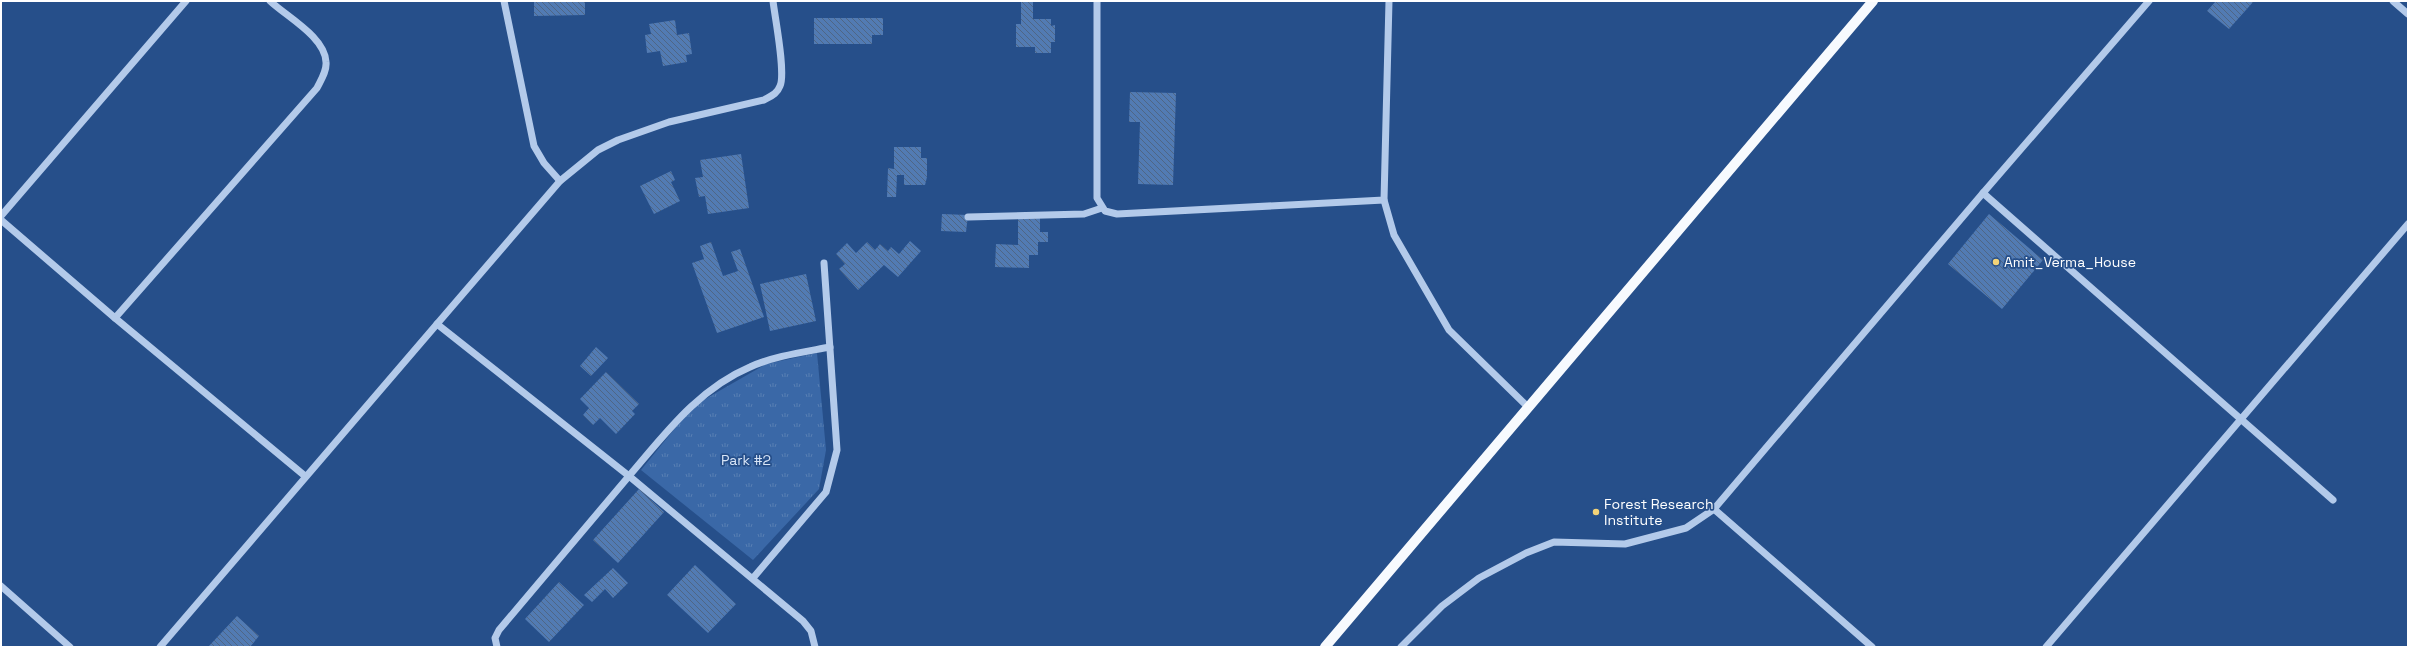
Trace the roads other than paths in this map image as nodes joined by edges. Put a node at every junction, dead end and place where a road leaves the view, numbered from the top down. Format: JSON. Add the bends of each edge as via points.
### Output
{"nodes":[{"id":1,"x":186,"y":1,"type":"edge"},
{"id":2,"x":270,"y":1,"type":"edge"},
{"id":3,"x":504,"y":1,"type":"edge"},
{"id":4,"x":773,"y":1,"type":"edge"},
{"id":5,"x":1097,"y":1,"type":"edge"},
{"id":6,"x":1389,"y":1,"type":"edge"},
{"id":7,"x":1872,"y":1,"type":"edge"},
{"id":8,"x":2149,"y":1,"type":"edge"},
{"id":9,"x":2393,"y":1,"type":"edge"},
{"id":10,"x":2408,"y":14,"type":"edge"},
{"id":11,"x":560,"y":181,"type":"junction"},
{"id":12,"x":1982,"y":193,"type":"junction"},
{"id":13,"x":1384,"y":200,"type":"junction"},
{"id":14,"x":1102,"y":208,"type":"junction"},
{"id":15,"x":1,"y":216,"type":"edge"},
{"id":16,"x":968,"y":217,"type":"dead end"},
{"id":17,"x":1,"y":220,"type":"edge"},
{"id":18,"x":2408,"y":224,"type":"edge"},
{"id":19,"x":824,"y":263,"type":"dead end"},
{"id":20,"x":116,"y":318,"type":"junction"},
{"id":21,"x":437,"y":324,"type":"junction"},
{"id":22,"x":830,"y":347,"type":"junction"},
{"id":23,"x":1529,"y":408,"type":"junction"},
{"id":24,"x":2241,"y":420,"type":"junction"},
{"id":25,"x":305,"y":476,"type":"junction"},
{"id":26,"x":629,"y":476,"type":"junction"},
{"id":27,"x":2333,"y":500,"type":"dead end"},
{"id":28,"x":1714,"y":509,"type":"junction"},
{"id":29,"x":753,"y":578,"type":"junction"},
{"id":30,"x":1,"y":586,"type":"edge"},
{"id":31,"x":70,"y":647,"type":"edge"},
{"id":32,"x":160,"y":647,"type":"edge"},
{"id":33,"x":497,"y":647,"type":"edge"},
{"id":34,"x":815,"y":647,"type":"edge"},
{"id":35,"x":1325,"y":647,"type":"edge"},
{"id":36,"x":1401,"y":647,"type":"edge"},
{"id":37,"x":1872,"y":647,"type":"edge"},
{"id":38,"x":2046,"y":647,"type":"edge"}],
"edges":[{"from":1,"to":15,"type":"street"},
{"from":2,"to":20,"type":"street","via":[[318,42],[324,52],[326,63],[317,88]]},
{"from":3,"to":11,"type":"street","via":[[534,146],[544,163]]},
{"from":4,"to":11,"type":"street","via":[[782,73],[781,85],[775,94],[764,100],[669,122],[618,140],[598,150]]},
{"from":5,"to":14,"type":"street","via":[[1097,198]]},
{"from":6,"to":13,"type":"street"},
{"from":7,"to":23,"type":"main road"},
{"from":8,"to":12,"type":"street"},
{"from":9,"to":10,"type":"street"},
{"from":11,"to":21,"type":"street"},
{"from":12,"to":24,"type":"street"},
{"from":12,"to":28,"type":"street"},
{"from":13,"to":14,"type":"street","via":[[1117,214],[1110,214]]},
{"from":13,"to":23,"type":"street","via":[[1394,235],[1449,330]]},
{"from":14,"to":16,"type":"street","via":[[1084,214]]},
{"from":17,"to":20,"type":"street"},
{"from":18,"to":24,"type":"street"},
{"from":19,"to":22,"type":"street"},
{"from":20,"to":25,"type":"street"},
{"from":21,"to":25,"type":"street"},
{"from":21,"to":26,"type":"street"},
{"from":22,"to":26,"type":"street","via":[[751,366],[716,384],[674,424]]},
{"from":22,"to":29,"type":"street","via":[[838,450],[826,492]]},
{"from":23,"to":35,"type":"main road"},
{"from":24,"to":27,"type":"street"},
{"from":24,"to":38,"type":"street"},
{"from":25,"to":32,"type":"street"},
{"from":26,"to":29,"type":"street"},
{"from":26,"to":33,"type":"street","via":[[499,630],[495,638]]},
{"from":28,"to":36,"type":"street","via":[[1686,528],[1626,544],[1554,542],[1526,553],[1480,578],[1442,606]]},
{"from":28,"to":37,"type":"street"},
{"from":29,"to":34,"type":"street","via":[[803,622],[811,631]]},
{"from":30,"to":31,"type":"street"}]}
